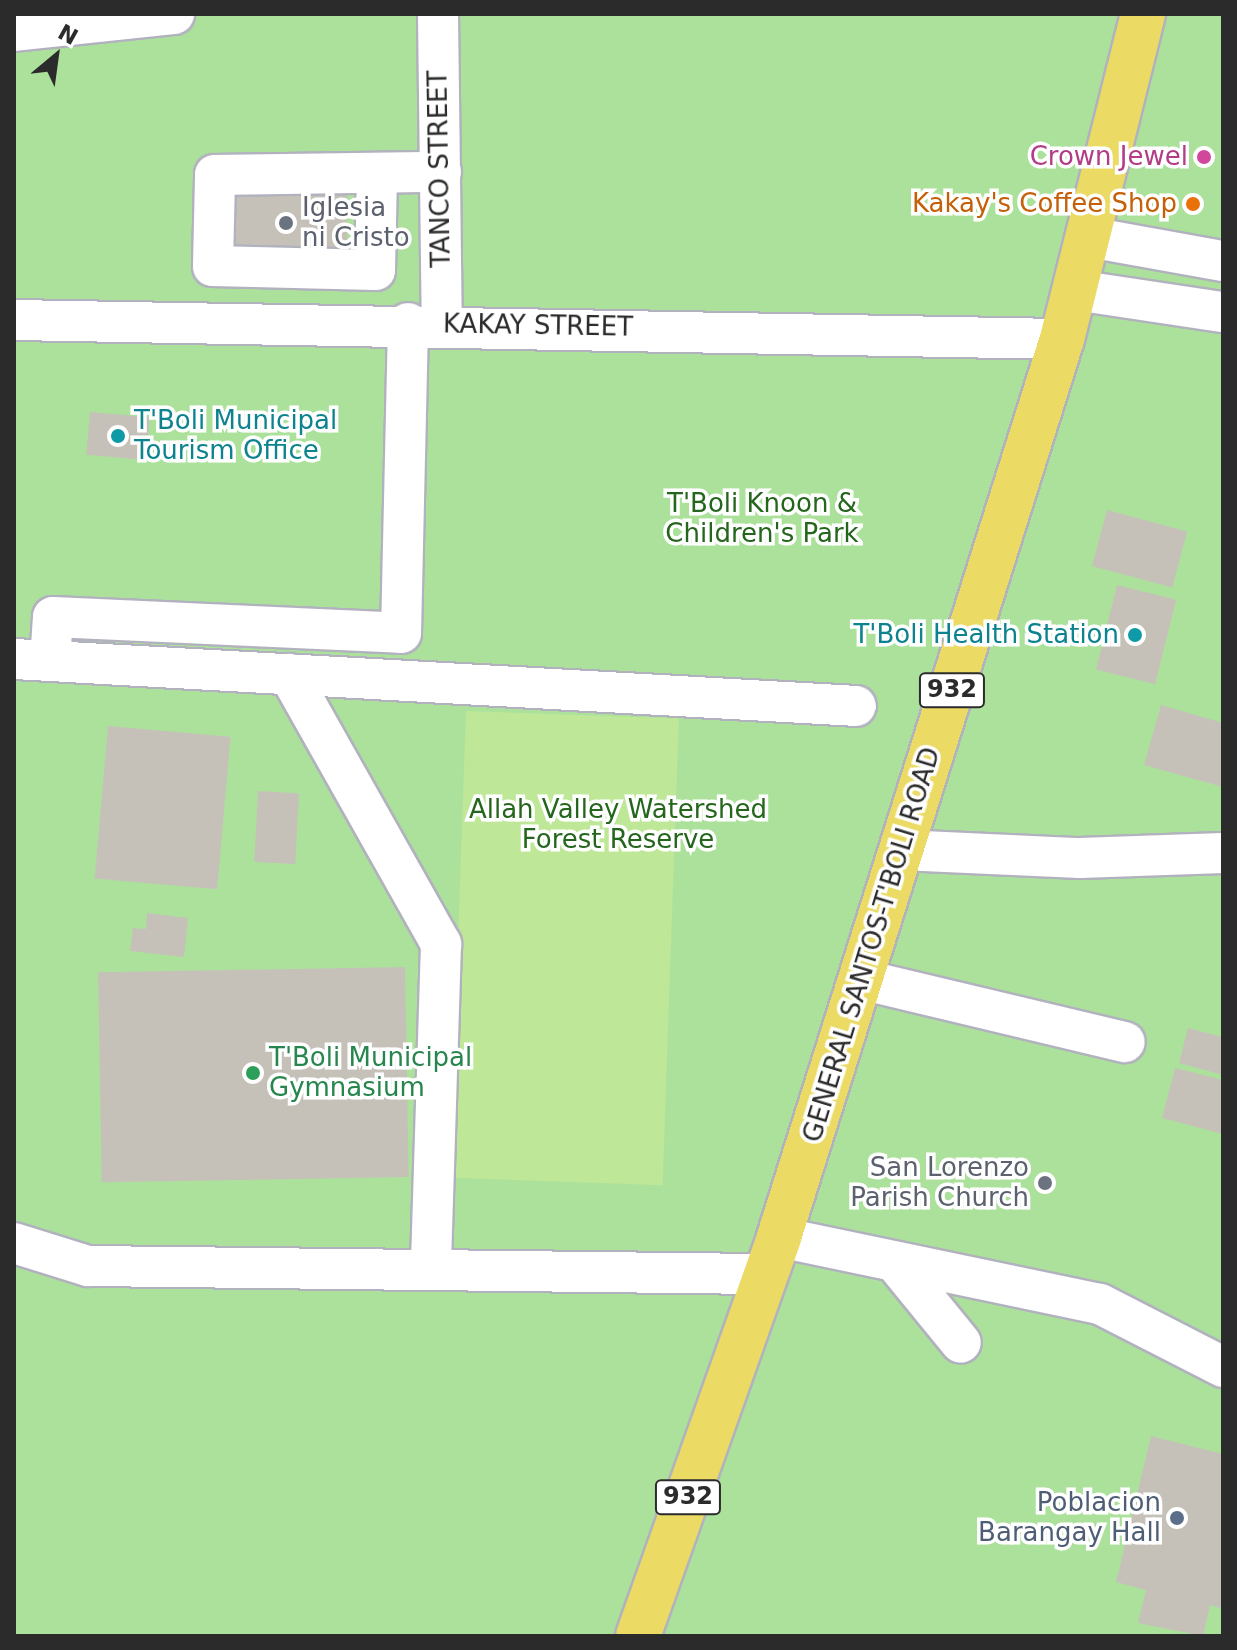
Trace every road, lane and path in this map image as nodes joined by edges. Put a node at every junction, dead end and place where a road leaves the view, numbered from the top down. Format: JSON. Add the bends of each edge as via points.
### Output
{"nodes":[{"id":1,"x":174,"y":14,"type":"edge"},
{"id":2,"x":438,"y":14,"type":"edge"},
{"id":3,"x":1143,"y":14,"type":"edge"},
{"id":4,"x":14,"y":31,"type":"edge"},
{"id":5,"x":441,"y":172,"type":"junction"},
{"id":6,"x":377,"y":174,"type":"junction"},
{"id":7,"x":1089,"y":237,"type":"junction"},
{"id":8,"x":1223,"y":261,"type":"edge"},
{"id":9,"x":1075,"y":290,"type":"junction"},
{"id":10,"x":1223,"y":312,"type":"edge"},
{"id":11,"x":14,"y":320,"type":"edge"},
{"id":12,"x":425,"y":324,"type":"junction"},
{"id":13,"x":1062,"y":339,"type":"junction"},
{"id":14,"x":32,"y":660,"type":"edge"},
{"id":15,"x":289,"y":674,"type":"junction"},
{"id":16,"x":856,"y":706,"type":"dead end"},
{"id":17,"x":901,"y":850,"type":"junction"},
{"id":18,"x":1223,"y":853,"type":"edge"},
{"id":19,"x":860,"y":979,"type":"junction"},
{"id":20,"x":1125,"y":1042,"type":"dead end"},
{"id":21,"x":14,"y":1243,"type":"edge"},
{"id":22,"x":773,"y":1255,"type":"junction"},
{"id":23,"x":895,"y":1262,"type":"junction"},
{"id":24,"x":431,"y":1266,"type":"junction"},
{"id":25,"x":961,"y":1343,"type":"dead end"},
{"id":26,"x":1223,"y":1367,"type":"edge"},
{"id":27,"x":638,"y":1636,"type":"edge"}],
"edges":[{"from":1,"to":4,"type":"street"},
{"from":2,"to":5,"type":"street","name":"TANCO STREET"},
{"from":3,"to":7,"type":"main road","name":"GENERAL SANTOS-T'BOLI ROAD","number":"932"},
{"from":5,"to":6,"type":"street"},
{"from":5,"to":12,"type":"street","name":"TANCO STREET"},
{"from":6,"to":6,"type":"street","via":[[215,175],[213,266],[375,270]]},
{"from":7,"to":8,"type":"street"},
{"from":7,"to":9,"type":"main road","name":"GENERAL SANTOS-T'BOLI ROAD","number":"932"},
{"from":9,"to":10,"type":"street"},
{"from":9,"to":13,"type":"main road","name":"GENERAL SANTOS-T'BOLI ROAD","number":"932"},
{"from":11,"to":12,"type":"street","name":"KAKAY STREET"},
{"from":12,"to":13,"type":"street","name":"KAKAY STREET"},
{"from":12,"to":14,"type":"street","name":"TANCO STREET","via":[[401,633],[53,617]]},
{"from":13,"to":17,"type":"main road","name":"GENERAL SANTOS-T'BOLI ROAD","number":"932"},
{"from":14,"to":15,"type":"street"},
{"from":15,"to":16,"type":"street"},
{"from":15,"to":24,"type":"street","via":[[441,944]]},
{"from":17,"to":18,"type":"street","via":[[1080,858]]},
{"from":17,"to":19,"type":"main road","name":"GENERAL SANTOS-T'BOLI ROAD","number":"932"},
{"from":19,"to":20,"type":"street"},
{"from":19,"to":22,"type":"main road","name":"GENERAL SANTOS-T'BOLI ROAD","number":"932"},
{"from":21,"to":24,"type":"street","via":[[88,1266]]},
{"from":22,"to":23,"type":"street"},
{"from":22,"to":24,"type":"street"},
{"from":22,"to":27,"type":"main road","name":"GENERAL SANTOS-T'BOLI ROAD","number":"932"},
{"from":23,"to":25,"type":"street"},
{"from":23,"to":26,"type":"street","via":[[1100,1304]]}]}
